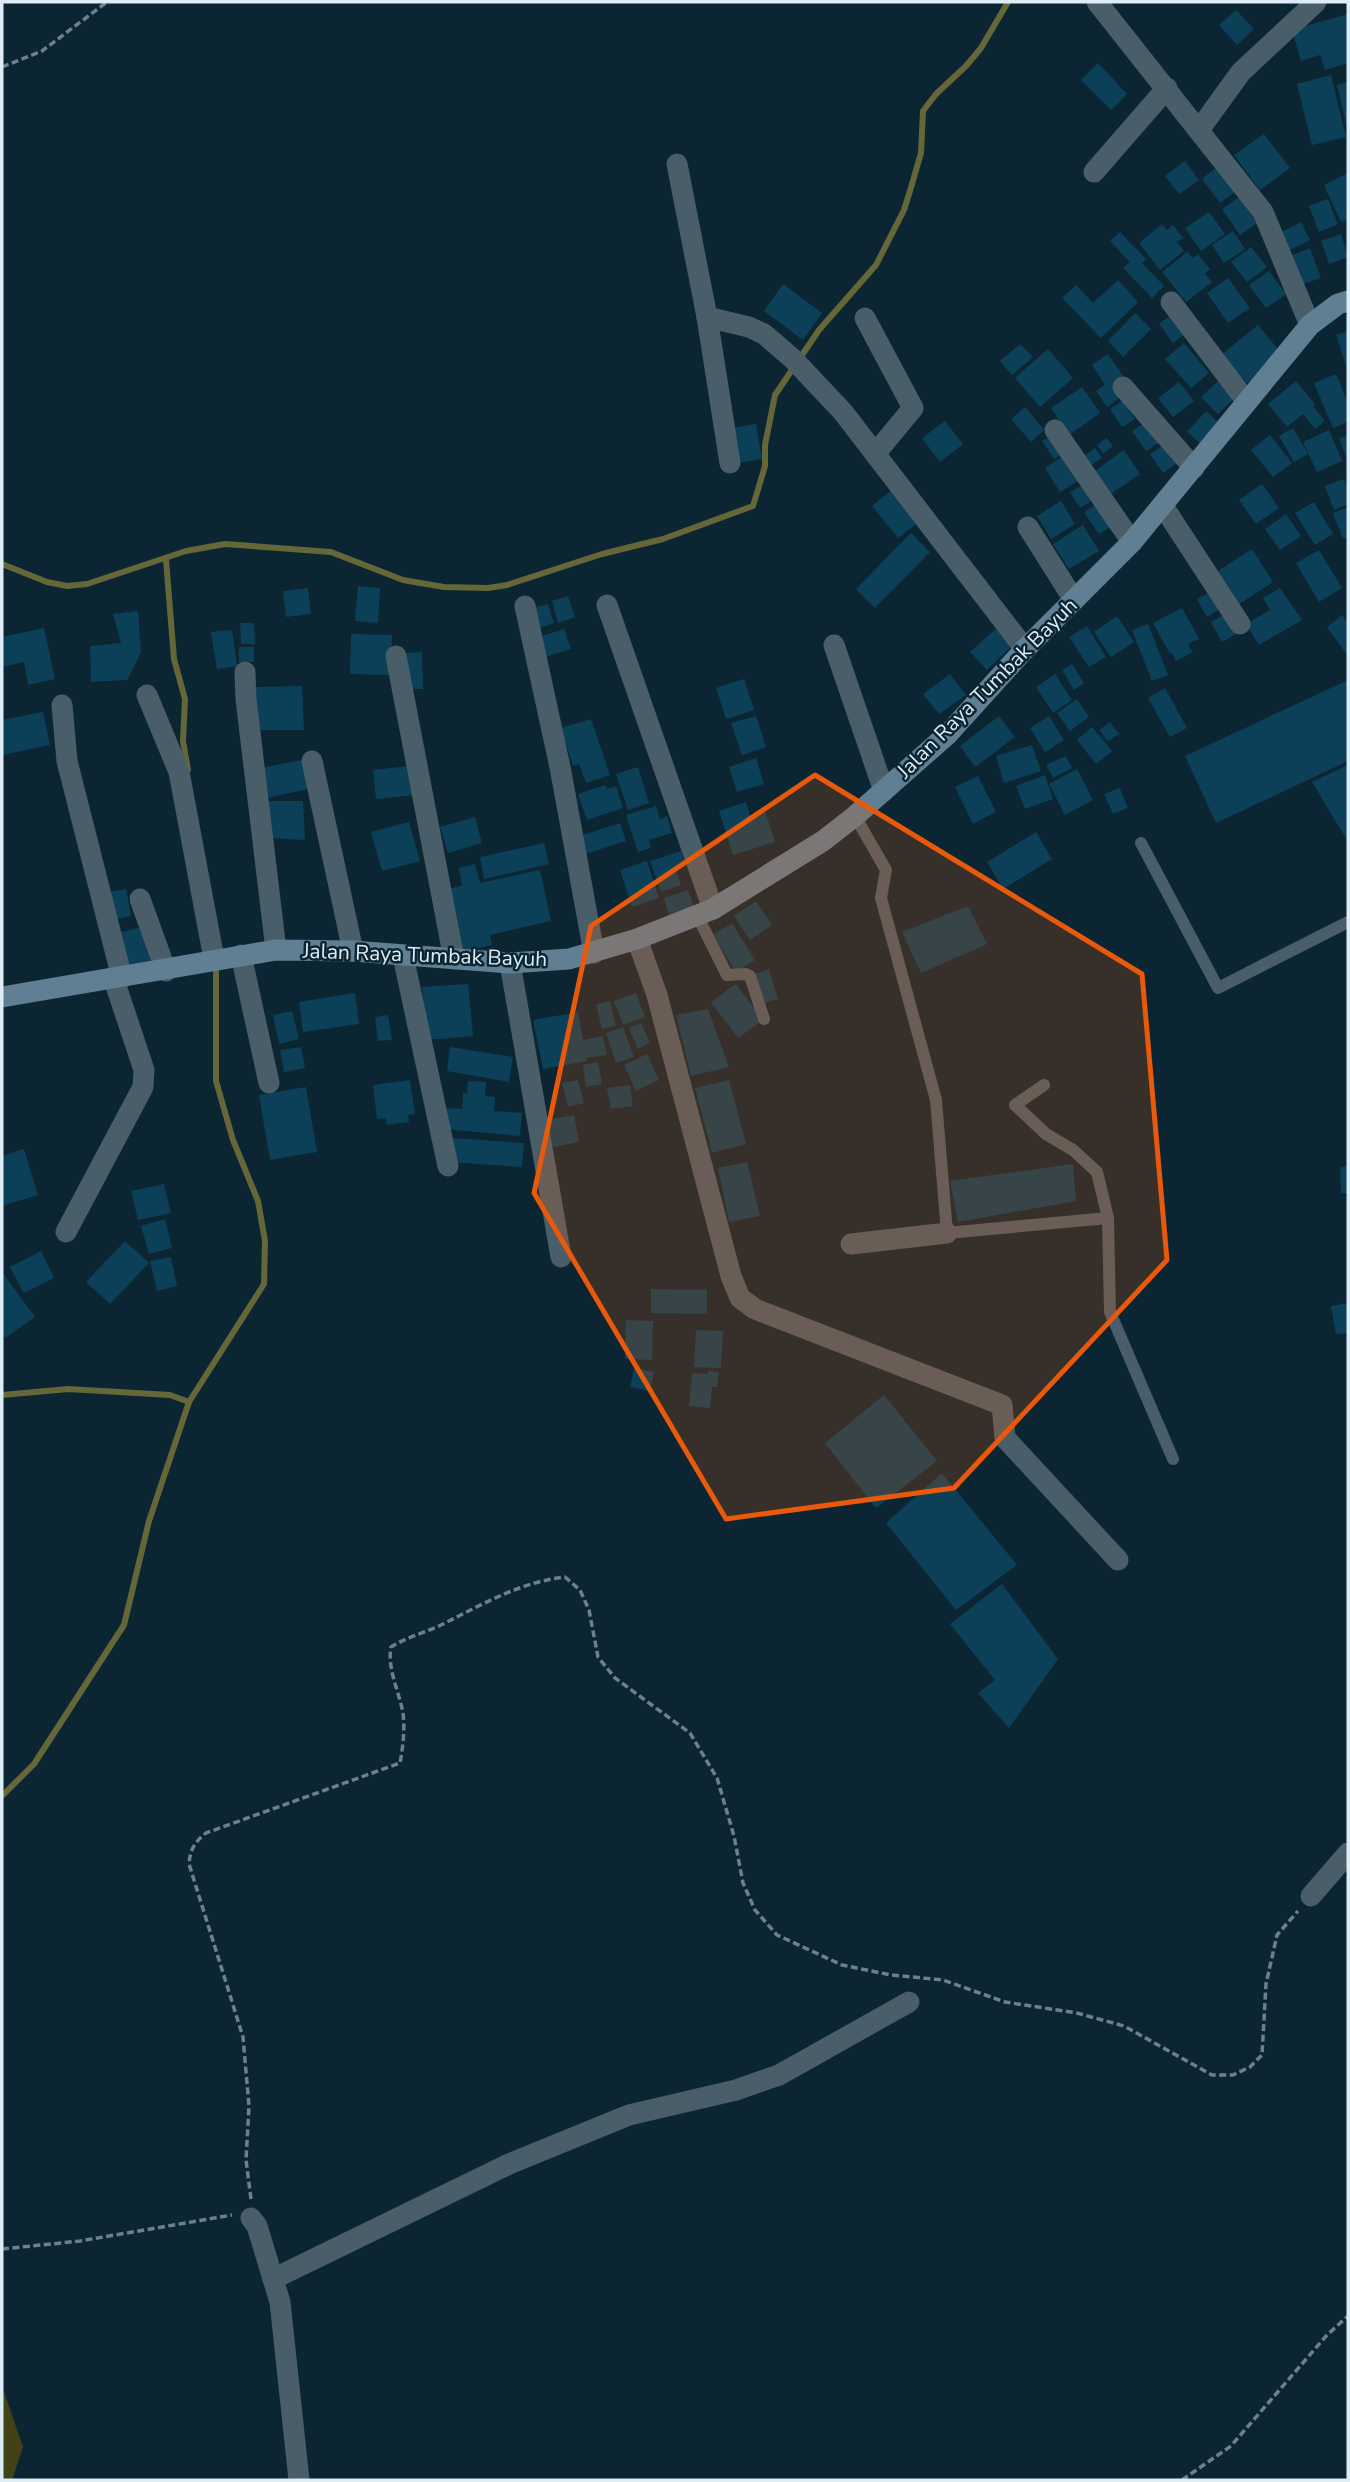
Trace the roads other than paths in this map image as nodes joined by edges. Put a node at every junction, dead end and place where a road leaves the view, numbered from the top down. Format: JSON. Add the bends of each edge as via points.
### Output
{"nodes":[{"id":1,"x":1097,"y":2,"type":"edge"},
{"id":2,"x":1316,"y":2,"type":"edge"},
{"id":3,"x":1167,"y":88,"type":"junction"},
{"id":4,"x":1199,"y":130,"type":"junction"},
{"id":5,"x":677,"y":164,"type":"dead end"},
{"id":6,"x":1094,"y":172,"type":"dead end"},
{"id":7,"x":1348,"y":301,"type":"edge"},
{"id":8,"x":1171,"y":302,"type":"dead end"},
{"id":9,"x":707,"y":317,"type":"junction"},
{"id":10,"x":865,"y":318,"type":"dead end"},
{"id":11,"x":1310,"y":325,"type":"junction"},
{"id":12,"x":1123,"y":387,"type":"dead end"},
{"id":13,"x":1247,"y":402,"type":"junction"},
{"id":14,"x":1055,"y":430,"type":"dead end"},
{"id":15,"x":875,"y":454,"type":"junction"},
{"id":16,"x":730,"y":463,"type":"dead end"},
{"id":17,"x":1194,"y":468,"type":"junction"},
{"id":18,"x":1163,"y":506,"type":"junction"},
{"id":19,"x":1028,"y":527,"type":"dead end"},
{"id":20,"x":1132,"y":542,"type":"junction"},
{"id":21,"x":1074,"y":600,"type":"junction"},
{"id":22,"x":607,"y":605,"type":"dead end"},
{"id":23,"x":524,"y":606,"type":"dead end"},
{"id":24,"x":1240,"y":624,"type":"dead end"},
{"id":25,"x":835,"y":645,"type":"dead end"},
{"id":26,"x":1025,"y":649,"type":"junction"},
{"id":27,"x":396,"y":656,"type":"dead end"},
{"id":28,"x":245,"y":672,"type":"dead end"},
{"id":29,"x":147,"y":695,"type":"dead end"},
{"id":30,"x":62,"y":705,"type":"dead end"},
{"id":31,"x":312,"y":761,"type":"dead end"},
{"id":32,"x":884,"y":791,"type":"junction"},
{"id":33,"x":855,"y":816,"type":"junction"},
{"id":34,"x":1142,"y":843,"type":"dead end"},
{"id":35,"x":139,"y":899,"type":"dead end"},
{"id":36,"x":705,"y":912,"type":"junction"},
{"id":37,"x":1348,"y":922,"type":"edge"},
{"id":38,"x":637,"y":939,"type":"junction"},
{"id":39,"x":276,"y":950,"type":"junction"},
{"id":40,"x":353,"y":951,"type":"junction"},
{"id":41,"x":594,"y":953,"type":"junction"},
{"id":42,"x":403,"y":956,"type":"junction"},
{"id":43,"x":228,"y":957,"type":"junction"},
{"id":44,"x":454,"y":959,"type":"junction"},
{"id":45,"x":510,"y":963,"type":"junction"},
{"id":46,"x":166,"y":971,"type":"junction"},
{"id":47,"x":118,"y":979,"type":"junction"},
{"id":48,"x":2,"y":997,"type":"edge"},
{"id":49,"x":764,"y":1019,"type":"dead end"},
{"id":50,"x":269,"y":1083,"type":"dead end"},
{"id":51,"x":1044,"y":1085,"type":"dead end"},
{"id":52,"x":448,"y":1166,"type":"dead end"},
{"id":53,"x":1108,"y":1218,"type":"junction"},
{"id":54,"x":66,"y":1232,"type":"dead end"},
{"id":55,"x":947,"y":1233,"type":"junction"},
{"id":56,"x":850,"y":1244,"type":"dead end"},
{"id":57,"x":561,"y":1257,"type":"dead end"},
{"id":58,"x":1173,"y":1458,"type":"dead end"},
{"id":59,"x":1118,"y":1560,"type":"dead end"},
{"id":60,"x":1348,"y":1853,"type":"edge"},
{"id":61,"x":1311,"y":1896,"type":"road end"},
{"id":62,"x":909,"y":2002,"type":"dead end"},
{"id":63,"x":251,"y":2218,"type":"road end"},
{"id":64,"x":273,"y":2278,"type":"junction"},
{"id":65,"x":299,"y":2480,"type":"edge"}],
"edges":[{"from":1,"to":3,"type":"street"},
{"from":2,"to":4,"type":"street","via":[[1241,72]]},
{"from":3,"to":4,"type":"street"},
{"from":3,"to":6,"type":"street"},
{"from":4,"to":11,"type":"street","via":[[1263,212]]},
{"from":5,"to":9,"type":"street"},
{"from":7,"to":11,"type":"street","name":"Jalan Raya Tumbak Bayuh"},
{"from":8,"to":13,"type":"street"},
{"from":9,"to":15,"type":"street","via":[[764,334],[843,412]]},
{"from":9,"to":16,"type":"street"},
{"from":10,"to":15,"type":"street","via":[[913,408]]},
{"from":11,"to":13,"type":"street","name":"Jalan Raya Tumbak Bayuh"},
{"from":12,"to":17,"type":"street"},
{"from":13,"to":17,"type":"street","name":"Jalan Raya Tumbak Bayuh"},
{"from":14,"to":20,"type":"street"},
{"from":15,"to":26,"type":"street"},
{"from":17,"to":18,"type":"street","name":"Jalan Raya Tumbak Bayuh"},
{"from":18,"to":20,"type":"street","name":"Jalan Raya Tumbak Bayuh"},
{"from":18,"to":24,"type":"street"},
{"from":19,"to":21,"type":"street"},
{"from":20,"to":21,"type":"street","name":"Jalan Raya Tumbak Bayuh"},
{"from":21,"to":26,"type":"street","name":"Jalan Raya Tumbak Bayuh"},
{"from":22,"to":36,"type":"street"},
{"from":23,"to":41,"type":"street"},
{"from":25,"to":32,"type":"street"},
{"from":26,"to":32,"type":"street","name":"Jalan Raya Tumbak Bayuh","via":[[948,734]]},
{"from":27,"to":44,"type":"street"},
{"from":28,"to":39,"type":"street"},
{"from":29,"to":43,"type":"street","via":[[179,772]]},
{"from":30,"to":47,"type":"street","via":[[67,761]]},
{"from":31,"to":40,"type":"street"},
{"from":32,"to":33,"type":"street","name":"Jalan Raya Tumbak Bayuh"},
{"from":33,"to":36,"type":"street","name":"Jalan Raya Tumbak Bayuh","via":[[823,841]]},
{"from":33,"to":55,"type":"lane","via":[[886,870],[881,898],[936,1100]]},
{"from":34,"to":37,"type":"lane","via":[[1218,988]]},
{"from":35,"to":46,"type":"street"},
{"from":36,"to":38,"type":"street","name":"Jalan Raya Tumbak Bayuh"},
{"from":36,"to":49,"type":"lane","via":[[727,975],[750,976]]},
{"from":38,"to":41,"type":"street","name":"Jalan Raya Tumbak Bayuh"},
{"from":38,"to":59,"type":"street","via":[[657,995],[740,1298],[755,1309],[1002,1405],[1005,1438]]},
{"from":39,"to":40,"type":"street","name":"Jalan Raya Tumbak Bayuh"},
{"from":39,"to":43,"type":"street","name":"Jalan Raya Tumbak Bayuh"},
{"from":40,"to":42,"type":"street","name":"Jalan Raya Tumbak Bayuh"},
{"from":41,"to":45,"type":"street","name":"Jalan Raya Tumbak Bayuh"},
{"from":42,"to":44,"type":"street","name":"Jalan Raya Tumbak Bayuh"},
{"from":42,"to":52,"type":"street"},
{"from":43,"to":46,"type":"street","name":"Jalan Raya Tumbak Bayuh"},
{"from":43,"to":50,"type":"street"},
{"from":44,"to":45,"type":"street","name":"Jalan Raya Tumbak Bayuh"},
{"from":45,"to":57,"type":"street"},
{"from":46,"to":47,"type":"street","name":"Jalan Raya Tumbak Bayuh"},
{"from":47,"to":48,"type":"street","name":"Jalan Raya Tumbak Bayuh"},
{"from":47,"to":54,"type":"street","via":[[144,1070],[142,1087]]},
{"from":51,"to":53,"type":"lane","via":[[1015,1105],[1097,1172]]},
{"from":53,"to":55,"type":"lane"},
{"from":53,"to":58,"type":"lane","via":[[1110,1312]]},
{"from":55,"to":56,"type":"street"},
{"from":60,"to":61,"type":"street"},
{"from":62,"to":64,"type":"street","via":[[779,2074],[736,2090],[629,2115],[509,2164]]},
{"from":63,"to":64,"type":"street"},
{"from":64,"to":65,"type":"street","via":[[280,2302]]}]}
